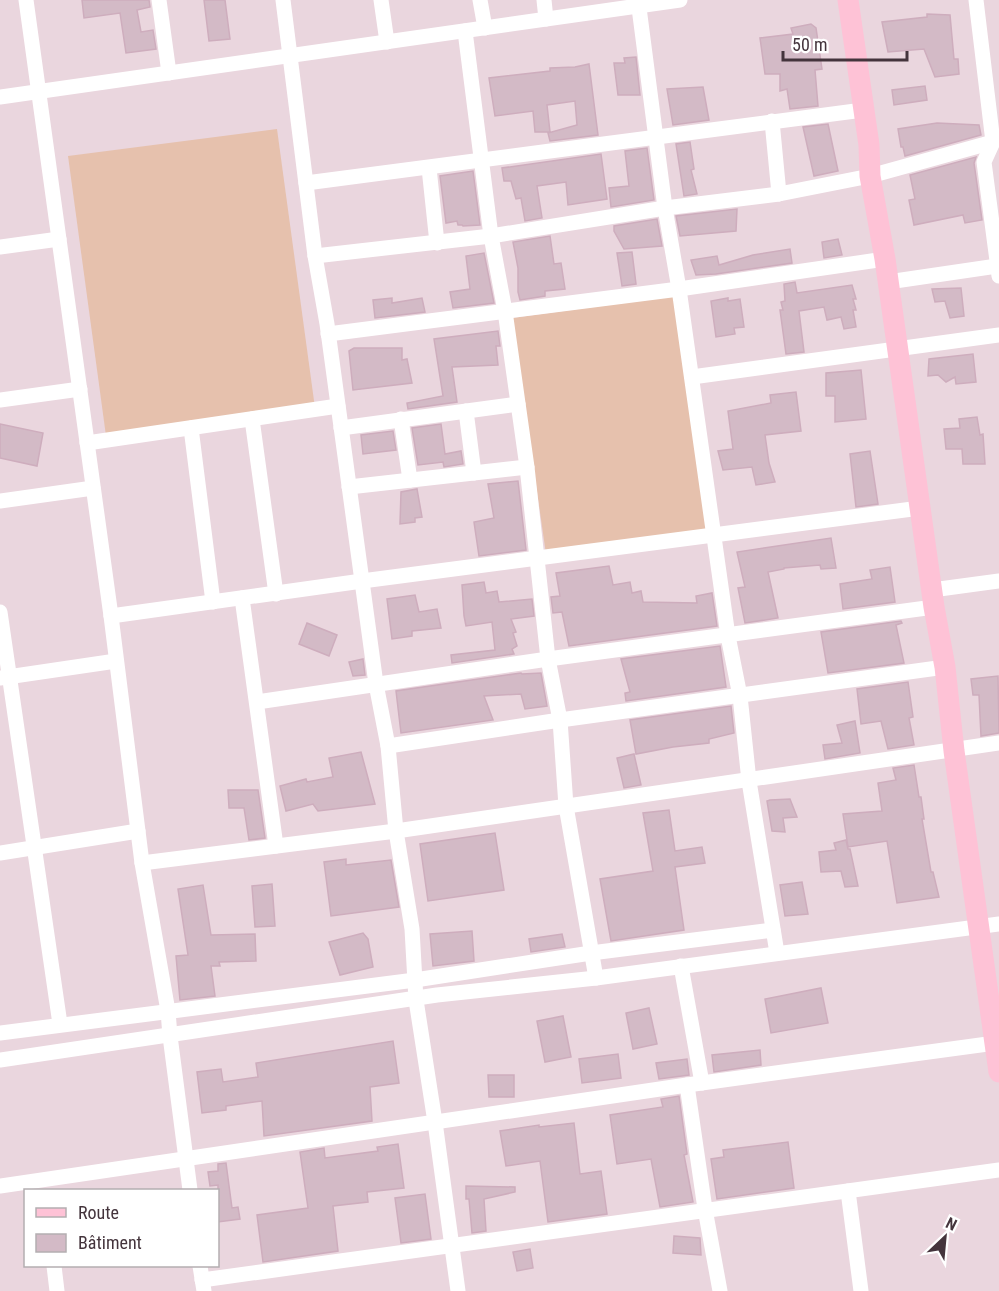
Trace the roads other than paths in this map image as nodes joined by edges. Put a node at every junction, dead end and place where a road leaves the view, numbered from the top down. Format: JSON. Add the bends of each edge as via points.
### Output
{"nodes":[{"id":1,"x":26,"y":0,"type":"edge"},
{"id":2,"x":159,"y":0,"type":"edge"},
{"id":3,"x":283,"y":0,"type":"edge"},
{"id":4,"x":381,"y":0,"type":"edge"},
{"id":5,"x":480,"y":0,"type":"edge"},
{"id":6,"x":544,"y":0,"type":"edge"},
{"id":7,"x":680,"y":0,"type":"edge"},
{"id":8,"x":848,"y":0,"type":"edge"},
{"id":9,"x":975,"y":0,"type":"edge"},
{"id":10,"x":638,"y":3,"type":"edge"},
{"id":11,"x":546,"y":19,"type":"junction"},
{"id":12,"x":485,"y":28,"type":"junction"},
{"id":13,"x":465,"y":31,"type":"junction"},
{"id":14,"x":387,"y":42,"type":"junction"},
{"id":15,"x":290,"y":55,"type":"junction"},
{"id":16,"x":169,"y":73,"type":"junction"},
{"id":17,"x":38,"y":92,"type":"junction"},
{"id":18,"x":0,"y":97,"type":"edge"},
{"id":19,"x":863,"y":110,"type":"junction"},
{"id":20,"x":772,"y":121,"type":"junction"},
{"id":21,"x":654,"y":136,"type":"junction"},
{"id":22,"x":993,"y":142,"type":"junction"},
{"id":23,"x":482,"y":161,"type":"junction"},
{"id":24,"x":992,"y":161,"type":"edge"},
{"id":25,"x":429,"y":168,"type":"junction"},
{"id":26,"x":870,"y":176,"type":"junction"},
{"id":27,"x":306,"y":183,"type":"junction"},
{"id":28,"x":779,"y":194,"type":"junction"},
{"id":29,"x":664,"y":208,"type":"junction"},
{"id":30,"x":491,"y":236,"type":"junction"},
{"id":31,"x":58,"y":239,"type":"junction"},
{"id":32,"x":437,"y":243,"type":"junction"},
{"id":33,"x":0,"y":248,"type":"edge"},
{"id":34,"x":315,"y":256,"type":"junction"},
{"id":35,"x":885,"y":259,"type":"junction"},
{"id":36,"x":998,"y":271,"type":"edge"},
{"id":37,"x":888,"y":282,"type":"junction"},
{"id":38,"x":679,"y":289,"type":"junction"},
{"id":39,"x":505,"y":311,"type":"junction"},
{"id":40,"x":328,"y":334,"type":"junction"},
{"id":41,"x":999,"y":335,"type":"edge"},
{"id":42,"x":897,"y":349,"type":"junction"},
{"id":43,"x":692,"y":377,"type":"junction"},
{"id":44,"x":80,"y":389,"type":"junction"},
{"id":45,"x":0,"y":400,"type":"edge"},
{"id":46,"x":518,"y":404,"type":"junction"},
{"id":47,"x":338,"y":406,"type":"junction"},
{"id":48,"x":466,"y":411,"type":"junction"},
{"id":49,"x":252,"y":418,"type":"junction"},
{"id":50,"x":401,"y":419,"type":"junction"},
{"id":51,"x":191,"y":428,"type":"junction"},
{"id":52,"x":341,"y":428,"type":"junction"},
{"id":53,"x":87,"y":443,"type":"junction"},
{"id":54,"x":527,"y":467,"type":"junction"},
{"id":55,"x":474,"y":473,"type":"junction"},
{"id":56,"x":410,"y":480,"type":"junction"},
{"id":57,"x":349,"y":487,"type":"junction"},
{"id":58,"x":93,"y":488,"type":"junction"},
{"id":59,"x":0,"y":501,"type":"edge"},
{"id":60,"x":920,"y":508,"type":"junction"},
{"id":61,"x":714,"y":535,"type":"junction"},
{"id":62,"x":537,"y":558,"type":"junction"},
{"id":63,"x":999,"y":580,"type":"edge"},
{"id":64,"x":362,"y":581,"type":"junction"},
{"id":65,"x":276,"y":594,"type":"junction"},
{"id":66,"x":242,"y":598,"type":"junction"},
{"id":67,"x":933,"y":598,"type":"junction"},
{"id":68,"x":213,"y":602,"type":"junction"},
{"id":69,"x":0,"y":612,"type":"edge"},
{"id":70,"x":111,"y":616,"type":"junction"},
{"id":71,"x":728,"y":636,"type":"junction"},
{"id":72,"x":548,"y":659,"type":"junction"},
{"id":73,"x":116,"y":661,"type":"junction"},
{"id":74,"x":945,"y":667,"type":"junction"},
{"id":75,"x":5,"y":677,"type":"edge"},
{"id":76,"x":376,"y":684,"type":"junction"},
{"id":77,"x":740,"y":696,"type":"junction"},
{"id":78,"x":257,"y":702,"type":"junction"},
{"id":79,"x":560,"y":720,"type":"junction"},
{"id":80,"x":999,"y":743,"type":"edge"},
{"id":81,"x":388,"y":746,"type":"junction"},
{"id":82,"x":954,"y":751,"type":"junction"},
{"id":83,"x":749,"y":781,"type":"junction"},
{"id":84,"x":566,"y":806,"type":"junction"},
{"id":85,"x":138,"y":831,"type":"junction"},
{"id":86,"x":396,"y":831,"type":"junction"},
{"id":87,"x":276,"y":846,"type":"junction"},
{"id":88,"x":33,"y":847,"type":"junction"},
{"id":89,"x":0,"y":853,"type":"edge"},
{"id":90,"x":142,"y":862,"type":"junction"},
{"id":91,"x":999,"y":924,"type":"edge"},
{"id":92,"x":978,"y":926,"type":"junction"},
{"id":93,"x":773,"y":930,"type":"junction"},
{"id":94,"x":591,"y":953,"type":"junction"},
{"id":95,"x":777,"y":953,"type":"junction"},
{"id":96,"x":681,"y":966,"type":"junction"},
{"id":97,"x":596,"y":978,"type":"junction"},
{"id":98,"x":415,"y":980,"type":"junction"},
{"id":99,"x":416,"y":1000,"type":"junction"},
{"id":100,"x":168,"y":1011,"type":"junction"},
{"id":101,"x":60,"y":1024,"type":"junction"},
{"id":102,"x":0,"y":1033,"type":"edge"},
{"id":103,"x":170,"y":1036,"type":"junction"},
{"id":104,"x":995,"y":1043,"type":"junction"},
{"id":105,"x":0,"y":1060,"type":"edge"},
{"id":106,"x":999,"y":1072,"type":"edge"},
{"id":107,"x":695,"y":1084,"type":"junction"},
{"id":108,"x":435,"y":1122,"type":"junction"},
{"id":109,"x":186,"y":1159,"type":"junction"},
{"id":110,"x":999,"y":1170,"type":"edge"},
{"id":111,"x":44,"y":1185,"type":"edge"},
{"id":112,"x":0,"y":1186,"type":"edge"},
{"id":113,"x":190,"y":1189,"type":"edge"},
{"id":114,"x":848,"y":1191,"type":"junction"},
{"id":115,"x":705,"y":1209,"type":"junction"},
{"id":116,"x":452,"y":1244,"type":"junction"},
{"id":117,"x":54,"y":1267,"type":"edge"},
{"id":118,"x":202,"y":1279,"type":"edge"},
{"id":119,"x":57,"y":1291,"type":"edge"},
{"id":120,"x":458,"y":1291,"type":"edge"},
{"id":121,"x":720,"y":1291,"type":"edge"},
{"id":122,"x":861,"y":1291,"type":"edge"}],
"edges":[{"from":1,"to":17,"type":"street"},
{"from":2,"to":16,"type":"street"},
{"from":3,"to":15,"type":"street"},
{"from":4,"to":14,"type":"street"},
{"from":5,"to":12,"type":"street"},
{"from":6,"to":11,"type":"street"},
{"from":7,"to":10,"type":"street"},
{"from":8,"to":19,"type":"main road"},
{"from":9,"to":22,"type":"street"},
{"from":10,"to":11,"type":"street"},
{"from":10,"to":21,"type":"street"},
{"from":11,"to":12,"type":"street"},
{"from":12,"to":13,"type":"street"},
{"from":13,"to":14,"type":"street"},
{"from":13,"to":23,"type":"street"},
{"from":14,"to":15,"type":"street"},
{"from":15,"to":16,"type":"street"},
{"from":15,"to":27,"type":"street"},
{"from":16,"to":17,"type":"street"},
{"from":17,"to":18,"type":"street"},
{"from":17,"to":31,"type":"street"},
{"from":19,"to":20,"type":"street"},
{"from":19,"to":26,"type":"main road"},
{"from":20,"to":21,"type":"street"},
{"from":20,"to":28,"type":"street"},
{"from":21,"to":23,"type":"street"},
{"from":21,"to":29,"type":"street"},
{"from":22,"to":24,"type":"street"},
{"from":22,"to":26,"type":"street"},
{"from":23,"to":25,"type":"street"},
{"from":23,"to":30,"type":"street"},
{"from":24,"to":36,"type":"street"},
{"from":25,"to":27,"type":"street"},
{"from":25,"to":32,"type":"street"},
{"from":26,"to":28,"type":"street"},
{"from":26,"to":35,"type":"main road"},
{"from":27,"to":34,"type":"street"},
{"from":28,"to":29,"type":"street"},
{"from":29,"to":30,"type":"street"},
{"from":29,"to":38,"type":"street"},
{"from":30,"to":32,"type":"street"},
{"from":30,"to":39,"type":"street"},
{"from":31,"to":33,"type":"street"},
{"from":31,"to":44,"type":"street"},
{"from":32,"to":34,"type":"street"},
{"from":34,"to":40,"type":"street"},
{"from":35,"to":37,"type":"main road"},
{"from":35,"to":38,"type":"street"},
{"from":36,"to":37,"type":"street"},
{"from":37,"to":42,"type":"main road"},
{"from":38,"to":39,"type":"street"},
{"from":38,"to":43,"type":"street"},
{"from":39,"to":40,"type":"street"},
{"from":39,"to":46,"type":"street"},
{"from":40,"to":47,"type":"street"},
{"from":41,"to":42,"type":"street"},
{"from":42,"to":43,"type":"street"},
{"from":42,"to":60,"type":"main road"},
{"from":43,"to":61,"type":"street"},
{"from":44,"to":45,"type":"street"},
{"from":44,"to":53,"type":"street"},
{"from":46,"to":48,"type":"street"},
{"from":46,"to":54,"type":"street"},
{"from":47,"to":49,"type":"street"},
{"from":47,"to":52,"type":"street"},
{"from":48,"to":50,"type":"street"},
{"from":48,"to":55,"type":"street"},
{"from":49,"to":51,"type":"street"},
{"from":49,"to":65,"type":"street"},
{"from":50,"to":52,"type":"street"},
{"from":50,"to":56,"type":"street"},
{"from":51,"to":53,"type":"street"},
{"from":51,"to":68,"type":"street"},
{"from":52,"to":57,"type":"street"},
{"from":53,"to":58,"type":"street"},
{"from":54,"to":55,"type":"street"},
{"from":54,"to":62,"type":"street"},
{"from":55,"to":56,"type":"street"},
{"from":56,"to":57,"type":"street"},
{"from":57,"to":64,"type":"street"},
{"from":58,"to":59,"type":"street"},
{"from":58,"to":70,"type":"street"},
{"from":60,"to":61,"type":"street"},
{"from":60,"to":67,"type":"main road"},
{"from":61,"to":62,"type":"street"},
{"from":61,"to":71,"type":"street"},
{"from":62,"to":64,"type":"street"},
{"from":62,"to":72,"type":"street"},
{"from":63,"to":67,"type":"street"},
{"from":64,"to":65,"type":"street"},
{"from":64,"to":76,"type":"street"},
{"from":65,"to":66,"type":"street"},
{"from":66,"to":68,"type":"street"},
{"from":66,"to":78,"type":"street"},
{"from":67,"to":71,"type":"street"},
{"from":67,"to":74,"type":"main road"},
{"from":68,"to":70,"type":"street"},
{"from":69,"to":75,"type":"street"},
{"from":70,"to":73,"type":"street"},
{"from":71,"to":72,"type":"street"},
{"from":71,"to":77,"type":"street"},
{"from":72,"to":76,"type":"street"},
{"from":72,"to":79,"type":"street"},
{"from":73,"to":75,"type":"street"},
{"from":73,"to":85,"type":"street"},
{"from":74,"to":77,"type":"street"},
{"from":74,"to":82,"type":"main road"},
{"from":75,"to":88,"type":"street"},
{"from":76,"to":78,"type":"street"},
{"from":76,"to":81,"type":"street"},
{"from":77,"to":79,"type":"street"},
{"from":77,"to":83,"type":"street"},
{"from":78,"to":87,"type":"street"},
{"from":79,"to":81,"type":"street"},
{"from":79,"to":84,"type":"street"},
{"from":80,"to":82,"type":"street"},
{"from":81,"to":86,"type":"street"},
{"from":82,"to":83,"type":"street"},
{"from":82,"to":92,"type":"main road"},
{"from":83,"to":84,"type":"street"},
{"from":83,"to":93,"type":"street"},
{"from":84,"to":86,"type":"street"},
{"from":84,"to":94,"type":"street"},
{"from":85,"to":88,"type":"street"},
{"from":85,"to":90,"type":"street"},
{"from":86,"to":87,"type":"street"},
{"from":86,"to":98,"type":"street","via":[[408,897]]},
{"from":87,"to":90,"type":"street"},
{"from":88,"to":89,"type":"street"},
{"from":88,"to":101,"type":"street"},
{"from":90,"to":100,"type":"street"},
{"from":91,"to":92,"type":"street"},
{"from":92,"to":95,"type":"street"},
{"from":92,"to":104,"type":"main road"},
{"from":93,"to":94,"type":"street"},
{"from":93,"to":95,"type":"street"},
{"from":94,"to":97,"type":"street"},
{"from":94,"to":98,"type":"street"},
{"from":95,"to":96,"type":"street"},
{"from":96,"to":97,"type":"street"},
{"from":96,"to":107,"type":"street"},
{"from":97,"to":99,"type":"street"},
{"from":98,"to":99,"type":"street"},
{"from":98,"to":100,"type":"street"},
{"from":99,"to":103,"type":"street"},
{"from":99,"to":108,"type":"street"},
{"from":100,"to":101,"type":"street"},
{"from":100,"to":103,"type":"street"},
{"from":101,"to":102,"type":"street"},
{"from":103,"to":105,"type":"street"},
{"from":103,"to":109,"type":"street"},
{"from":104,"to":106,"type":"main road"},
{"from":104,"to":107,"type":"street"},
{"from":107,"to":108,"type":"street"},
{"from":107,"to":115,"type":"street"},
{"from":108,"to":109,"type":"street"},
{"from":108,"to":116,"type":"street"},
{"from":109,"to":111,"type":"street"},
{"from":109,"to":113,"type":"street"},
{"from":110,"to":114,"type":"street"},
{"from":111,"to":112,"type":"street"},
{"from":114,"to":115,"type":"street"},
{"from":114,"to":122,"type":"street"},
{"from":115,"to":116,"type":"street"},
{"from":115,"to":121,"type":"street"},
{"from":116,"to":118,"type":"street"},
{"from":116,"to":120,"type":"street"},
{"from":117,"to":119,"type":"street"}]}
